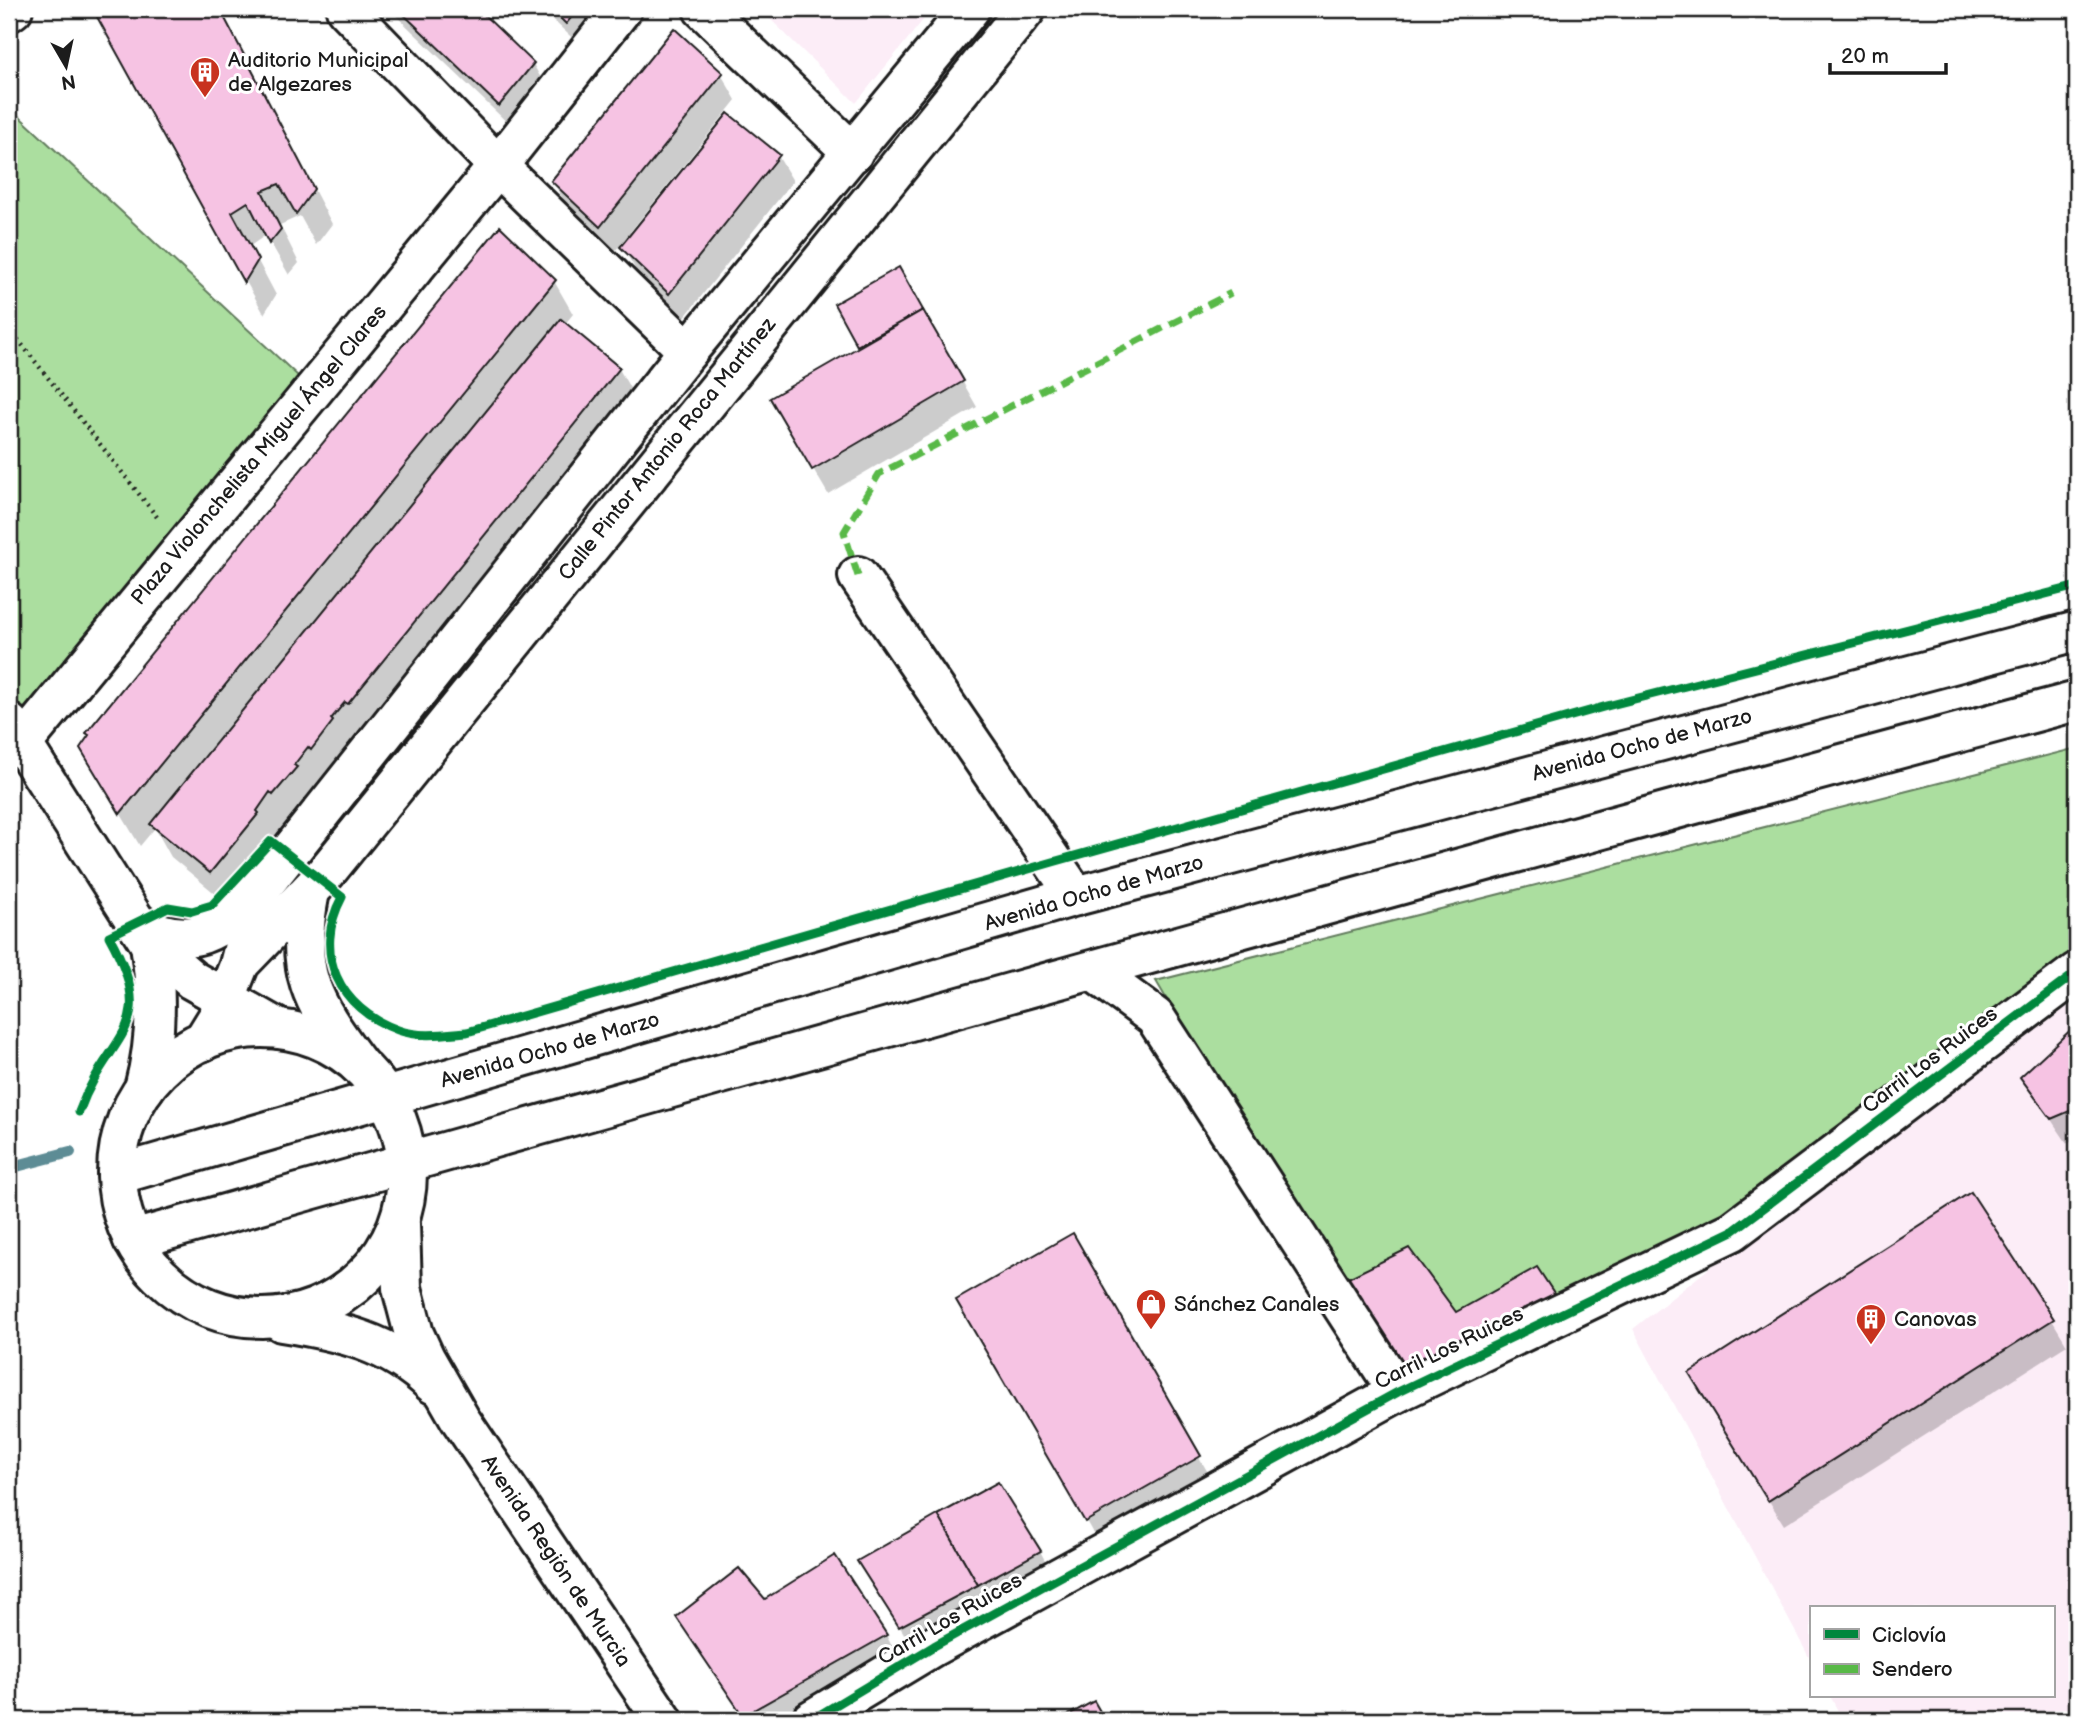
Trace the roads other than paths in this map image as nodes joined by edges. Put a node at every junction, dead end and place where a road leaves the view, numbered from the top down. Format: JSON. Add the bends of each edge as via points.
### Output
{"nodes":[{"id":1,"x":13,"y":9,"type":"edge"},
{"id":2,"x":346,"y":9,"type":"edge"},
{"id":3,"x":622,"y":9,"type":"edge"},
{"id":4,"x":703,"y":9,"type":"edge"},
{"id":5,"x":970,"y":9,"type":"edge"},
{"id":6,"x":1026,"y":9,"type":"edge"},
{"id":7,"x":9,"y":12,"type":"edge"},
{"id":8,"x":853,"y":153,"type":"junction"},
{"id":9,"x":498,"y":166,"type":"junction"},
{"id":10,"x":688,"y":351,"type":"junction"},
{"id":11,"x":858,"y":576,"type":"dead end"},
{"id":12,"x":2077,"y":631,"type":"edge"},
{"id":13,"x":2077,"y":701,"type":"edge"},
{"id":14,"x":15,"y":734,"type":"edge"},
{"id":15,"x":310,"y":891,"type":"junction"},
{"id":16,"x":258,"y":892,"type":"junction"},
{"id":17,"x":1076,"y":896,"type":"junction"},
{"id":18,"x":143,"y":933,"type":"junction"},
{"id":19,"x":240,"y":962,"type":"junction"},
{"id":20,"x":1093,"y":971,"type":"junction"},
{"id":21,"x":2077,"y":972,"type":"edge"},
{"id":22,"x":226,"y":1000,"type":"junction"},
{"id":23,"x":279,"y":1030,"type":"junction"},
{"id":24,"x":203,"y":1041,"type":"junction"},
{"id":25,"x":358,"y":1064,"type":"junction"},
{"id":26,"x":144,"y":1089,"type":"junction"},
{"id":27,"x":386,"y":1096,"type":"junction"},
{"id":28,"x":408,"y":1162,"type":"junction"},
{"id":29,"x":117,"y":1175,"type":"junction"},
{"id":30,"x":401,"y":1218,"type":"junction"},
{"id":31,"x":133,"y":1240,"type":"junction"},
{"id":32,"x":261,"y":1319,"type":"junction"},
{"id":33,"x":1398,"y":1392,"type":"junction"},
{"id":34,"x":450,"y":1400,"type":"junction"},
{"id":35,"x":663,"y":1720,"type":"edge"},
{"id":36,"x":811,"y":1720,"type":"edge"}],
"edges":[{"from":1,"to":7,"type":"street"},
{"from":2,"to":9,"type":"street"},
{"from":3,"to":9,"type":"street","name":"Plaza Violonchelista Miguel Ángel Clares"},
{"from":4,"to":8,"type":"street"},
{"from":5,"to":8,"type":"street"},
{"from":6,"to":15,"type":"street","name":"Calle Pintor Antonio Roca Martínez"},
{"from":8,"to":10,"type":"street"},
{"from":9,"to":10,"type":"street"},
{"from":9,"to":14,"type":"street","name":"Plaza Violonchelista Miguel Ángel Clares","via":[[182,548]]},
{"from":10,"to":16,"type":"street"},
{"from":11,"to":17,"type":"street"},
{"from":12,"to":17,"type":"street","name":"Avenida Ocho de Marzo"},
{"from":13,"to":20,"type":"street","via":[[1639,817]]},
{"from":14,"to":18,"type":"street"},
{"from":15,"to":19,"type":"street","name":"Calle Pintor Antonio Roca Martínez"},
{"from":15,"to":25,"type":"street","via":[[302,947],[309,984],[318,1008]]},
{"from":16,"to":18,"type":"street","via":[[229,922],[204,935]]},
{"from":16,"to":19,"type":"street"},
{"from":17,"to":27,"type":"street","name":"Avenida Ocho de Marzo"},
{"from":18,"to":22,"type":"street","via":[[182,972]]},
{"from":18,"to":26,"type":"street","via":[[155,978],[156,1023]]},
{"from":19,"to":22,"type":"street"},
{"from":20,"to":28,"type":"street"},
{"from":20,"to":33,"type":"street","via":[[1155,1017]]},
{"from":21,"to":33,"type":"street","name":"Carril Los Ruices","via":[[1733,1231]]},
{"from":22,"to":23,"type":"street"},
{"from":22,"to":24,"type":"street"},
{"from":23,"to":24,"type":"street","via":[[240,1031]]},
{"from":23,"to":25,"type":"street","via":[[325,1044]]},
{"from":24,"to":26,"type":"street","via":[[160,1070]]},
{"from":25,"to":27,"type":"street"},
{"from":26,"to":29,"type":"street","name":"Avenida Región de Murcia","via":[[129,1116]]},
{"from":27,"to":28,"type":"street"},
{"from":27,"to":29,"type":"street","name":"Avenida Ocho de Marzo"},
{"from":28,"to":30,"type":"street"},
{"from":28,"to":31,"type":"street"},
{"from":29,"to":31,"type":"street","name":"Avenida Región de Murcia","via":[[118,1197]]},
{"from":30,"to":32,"type":"street","via":[[371,1270],[348,1291],[321,1306]]},
{"from":30,"to":34,"type":"street","name":"Avenida Región de Murcia","via":[[400,1267],[407,1308],[425,1358]]},
{"from":31,"to":32,"type":"street","name":"Avenida Región de Murcia","via":[[155,1272],[186,1297],[223,1313]]},
{"from":32,"to":34,"type":"street","name":"Avenida Región de Murcia","via":[[353,1335],[415,1366]]},
{"from":33,"to":36,"type":"street","name":"Carril Los Ruices","via":[[934,1646]]},
{"from":34,"to":35,"type":"street","name":"Avenida Región de Murcia"}]}
